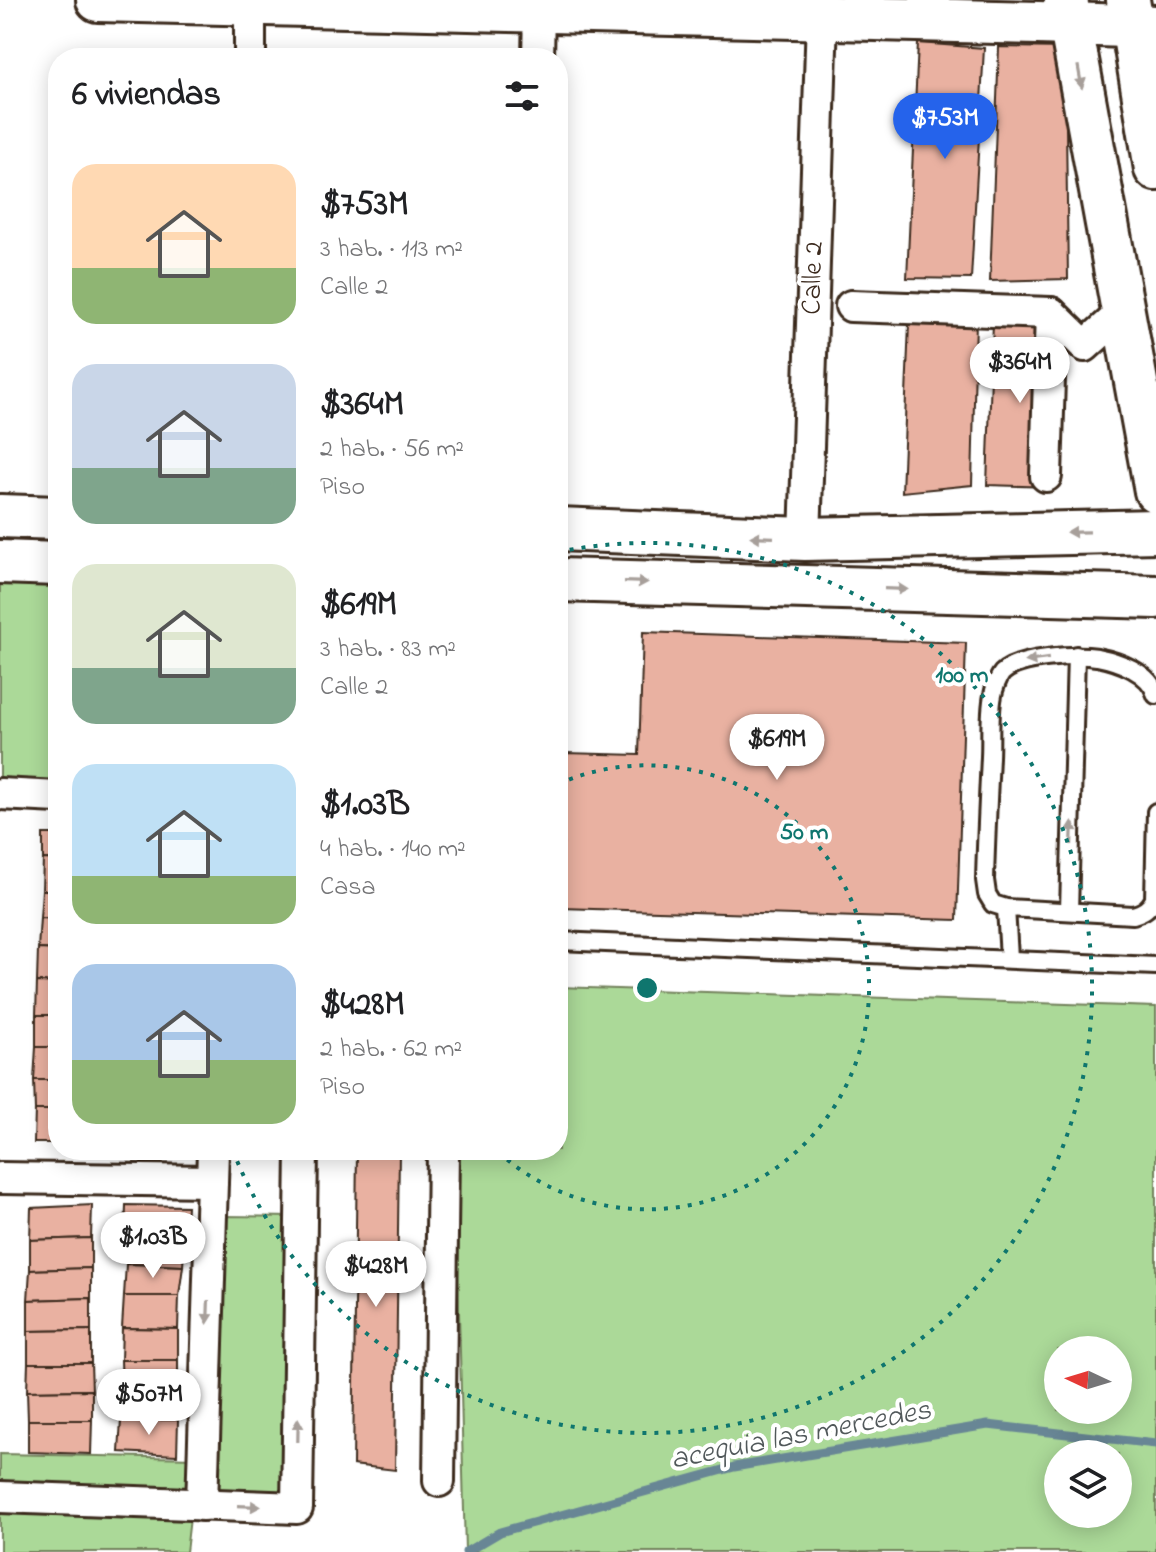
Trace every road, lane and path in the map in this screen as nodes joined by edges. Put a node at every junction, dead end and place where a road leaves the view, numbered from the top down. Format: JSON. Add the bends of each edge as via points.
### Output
{"nodes":[{"id":1,"x":98,"y":0,"type":"edge"},
{"id":2,"x":250,"y":2,"type":"edge"},
{"id":3,"x":538,"y":5,"type":"edge"},
{"id":4,"x":1068,"y":12,"type":"edge"},
{"id":5,"x":822,"y":17,"type":"junction"},
{"id":6,"x":1139,"y":18,"type":"edge"},
{"id":7,"x":250,"y":48,"type":"edge"},
{"id":8,"x":538,"y":48,"type":"edge"},
{"id":9,"x":1156,"y":169,"type":"edge"},
{"id":10,"x":851,"y":306,"type":"dead end"},
{"id":11,"x":1124,"y":311,"type":"junction"},
{"id":12,"x":1051,"y":313,"type":"junction"},
{"id":13,"x":1046,"y":476,"type":"dead end"},
{"id":14,"x":1156,"y":491,"type":"edge"},
{"id":15,"x":0,"y":516,"type":"edge"},
{"id":16,"x":48,"y":518,"type":"edge"},
{"id":17,"x":568,"y":529,"type":"edge"},
{"id":18,"x":1156,"y":531,"type":"edge"},
{"id":19,"x":805,"y":539,"type":"junction"},
{"id":20,"x":0,"y":562,"type":"edge"},
{"id":21,"x":48,"y":564,"type":"edge"},
{"id":22,"x":568,"y":580,"type":"edge"},
{"id":23,"x":1156,"y":597,"type":"edge"},
{"id":24,"x":1076,"y":655,"type":"junction"},
{"id":25,"x":1156,"y":695,"type":"edge"},
{"id":26,"x":0,"y":794,"type":"edge"},
{"id":27,"x":48,"y":796,"type":"edge"},
{"id":28,"x":1156,"y":812,"type":"edge"},
{"id":29,"x":1006,"y":908,"type":"junction"},
{"id":30,"x":1069,"y":911,"type":"junction"},
{"id":31,"x":568,"y":941,"type":"edge"},
{"id":32,"x":1009,"y":958,"type":"junction"},
{"id":33,"x":1156,"y":966,"type":"edge"},
{"id":34,"x":213,"y":1160,"type":"edge"},
{"id":35,"x":302,"y":1160,"type":"edge"},
{"id":36,"x":443,"y":1160,"type":"edge"},
{"id":37,"x":0,"y":1178,"type":"edge"},
{"id":38,"x":212,"y":1181,"type":"junction"},
{"id":39,"x":439,"y":1481,"type":"dead end"},
{"id":40,"x":0,"y":1497,"type":"edge"},
{"id":41,"x":202,"y":1505,"type":"junction"}],
"edges":[{"from":1,"to":2,"type":"main road"},
{"from":2,"to":3,"type":"main road"},
{"from":2,"to":7,"type":"street"},
{"from":3,"to":5,"type":"main road"},
{"from":3,"to":8,"type":"street"},
{"from":4,"to":5,"type":"main road"},
{"from":4,"to":6,"type":"main road"},
{"from":4,"to":11,"type":"main road","one_way":true},
{"from":5,"to":19,"type":"street","name":"Calle 2"},
{"from":6,"to":9,"type":"main road"},
{"from":10,"to":12,"type":"street"},
{"from":11,"to":12,"type":"street","via":[[1085,346]]},
{"from":11,"to":14,"type":"main road"},
{"from":12,"to":13,"type":"street"},
{"from":15,"to":16,"type":"main road"},
{"from":19,"to":17,"type":"main road","one_way":true},
{"from":18,"to":19,"type":"main road","one_way":true},
{"from":20,"to":21,"type":"main road"},
{"from":22,"to":23,"type":"main road","one_way":true},
{"from":24,"to":25,"type":"lane","via":[[1126,665]]},
{"from":24,"to":29,"type":"lane","one_way":true,"via":[[1018,663],[1001,674],[993,694],[985,880],[993,904]]},
{"from":30,"to":24,"type":"lane","one_way":true},
{"from":26,"to":27,"type":"street"},
{"from":28,"to":30,"type":"lane","via":[[1154,899],[1149,908],[1133,915]]},
{"from":29,"to":30,"type":"lane"},
{"from":29,"to":32,"type":"lane"},
{"from":31,"to":32,"type":"lane"},
{"from":32,"to":33,"type":"lane"},
{"from":34,"to":38,"type":"street"},
{"from":41,"to":35,"type":"street","one_way":true,"via":[[297,1508]]},
{"from":36,"to":39,"type":"street"},
{"from":37,"to":38,"type":"street"},
{"from":38,"to":41,"type":"street","one_way":true},
{"from":40,"to":41,"type":"street"}]}
